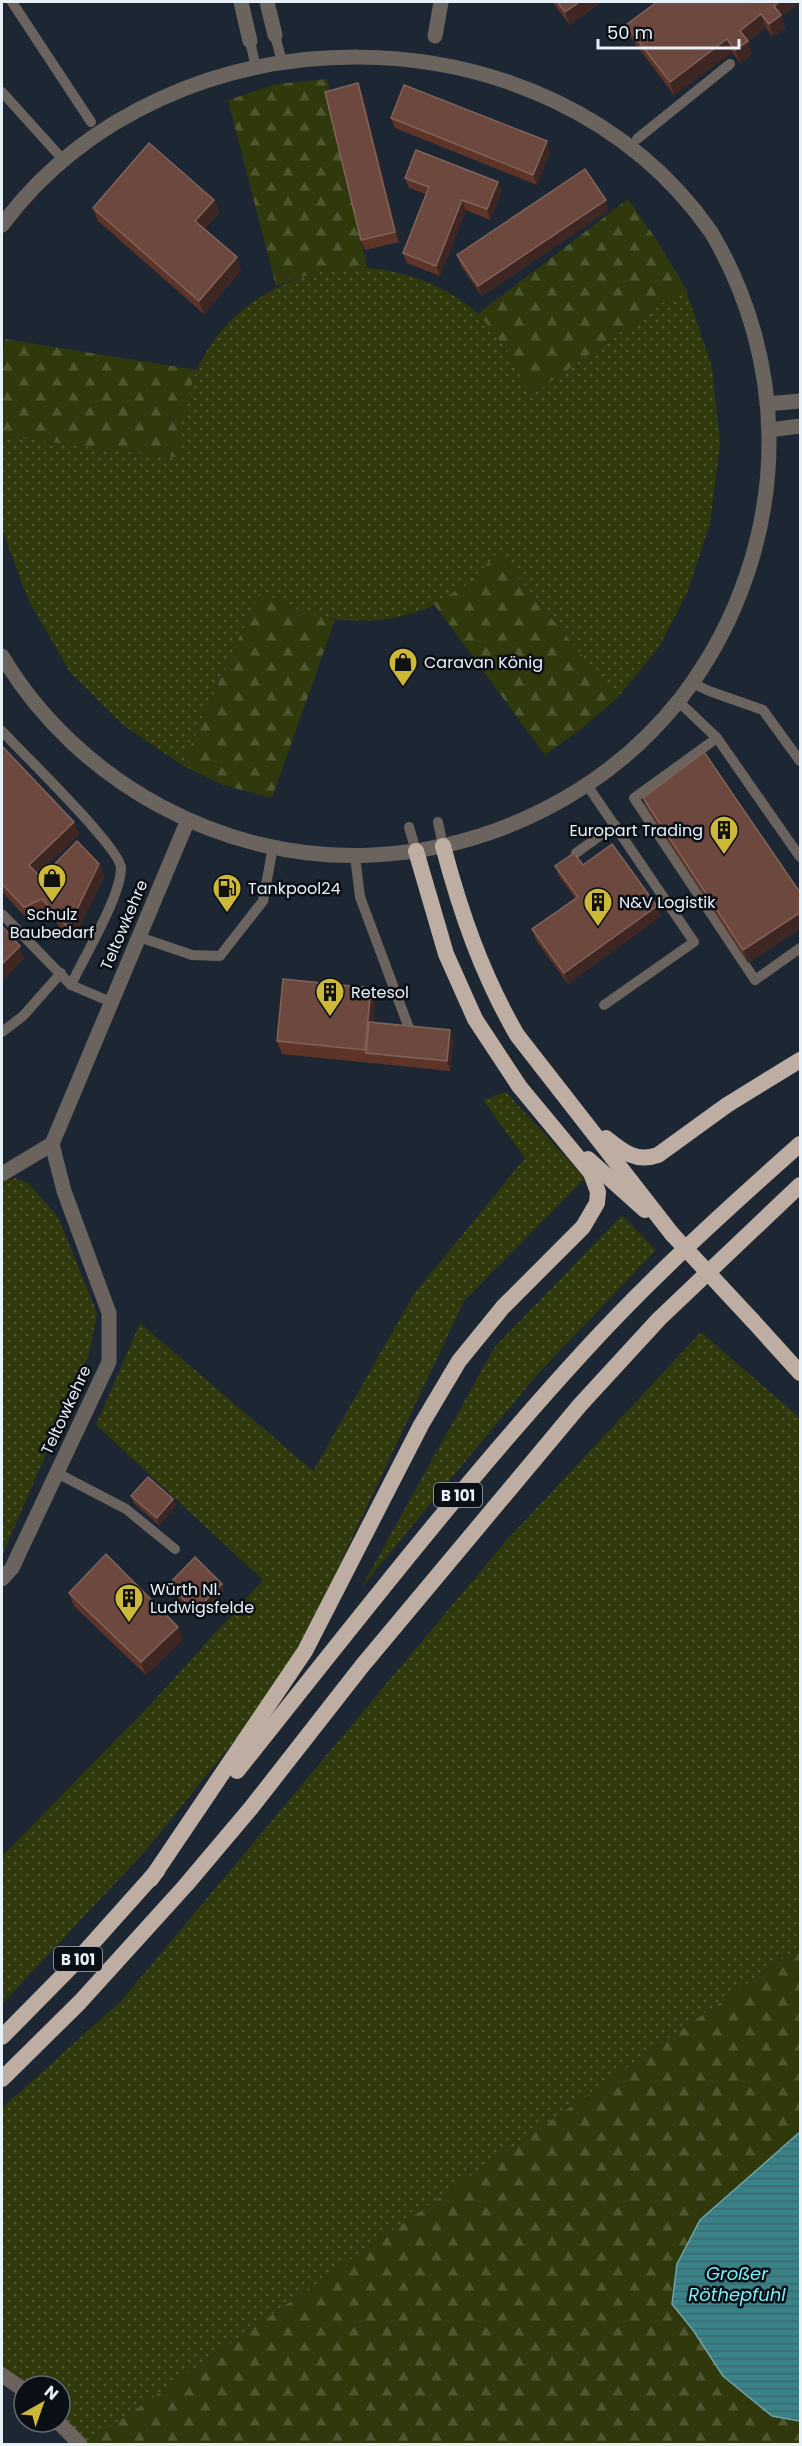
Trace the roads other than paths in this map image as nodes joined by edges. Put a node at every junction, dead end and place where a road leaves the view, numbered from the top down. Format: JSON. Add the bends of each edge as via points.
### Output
{"nodes":[{"id":1,"x":12,"y":2,"type":"edge"},
{"id":2,"x":241,"y":2,"type":"edge"},
{"id":3,"x":267,"y":2,"type":"edge"},
{"id":4,"x":441,"y":2,"type":"edge"},
{"id":5,"x":292,"y":33,"type":"dead end"},
{"id":6,"x":417,"y":33,"type":"dead end"},
{"id":7,"x":276,"y":35,"type":"junction"},
{"id":8,"x":435,"y":36,"type":"junction"},
{"id":9,"x":451,"y":39,"type":"dead end"},
{"id":10,"x":250,"y":41,"type":"junction"},
{"id":11,"x":232,"y":46,"type":"dead end"},
{"id":12,"x":282,"y":62,"type":"dead end"},
{"id":13,"x":730,"y":64,"type":"edge"},
{"id":14,"x":256,"y":68,"type":"dead end"},
{"id":15,"x":2,"y":92,"type":"edge"},
{"id":16,"x":104,"y":112,"type":"dead end"},
{"id":17,"x":91,"y":122,"type":"junction"},
{"id":18,"x":620,"y":124,"type":"dead end"},
{"id":19,"x":637,"y":139,"type":"junction"},
{"id":20,"x":57,"y":153,"type":"junction"},
{"id":21,"x":2,"y":225,"type":"edge"},
{"id":22,"x":801,"y":401,"type":"edge"},
{"id":23,"x":767,"y":404,"type":"junction"},
{"id":24,"x":801,"y":426,"type":"edge"},
{"id":25,"x":769,"y":430,"type":"junction"},
{"id":26,"x":2,"y":656,"type":"edge"},
{"id":27,"x":692,"y":683,"type":"junction"},
{"id":28,"x":678,"y":701,"type":"junction"},
{"id":29,"x":2,"y":731,"type":"edge"},
{"id":30,"x":717,"y":738,"type":"junction"},
{"id":31,"x":801,"y":761,"type":"edge"},
{"id":32,"x":587,"y":785,"type":"junction"},
{"id":33,"x":188,"y":820,"type":"junction"},
{"id":34,"x":438,"y":822,"type":"dead end"},
{"id":35,"x":615,"y":825,"type":"junction"},
{"id":36,"x":409,"y":827,"type":"dead end"},
{"id":37,"x":444,"y":846,"type":"junction"},
{"id":38,"x":273,"y":847,"type":"junction"},
{"id":39,"x":416,"y":851,"type":"junction"},
{"id":40,"x":576,"y":853,"type":"edge"},
{"id":41,"x":355,"y":856,"type":"junction"},
{"id":42,"x":801,"y":857,"type":"edge"},
{"id":43,"x":2,"y":914,"type":"edge"},
{"id":44,"x":139,"y":937,"type":"junction"},
{"id":45,"x":801,"y":948,"type":"edge"},
{"id":46,"x":61,"y":973,"type":"junction"},
{"id":47,"x":71,"y":985,"type":"junction"},
{"id":48,"x":111,"y":1002,"type":"junction"},
{"id":49,"x":604,"y":1005,"type":"dead end"},
{"id":50,"x":410,"y":1031,"type":"edge"},
{"id":51,"x":2,"y":1032,"type":"edge"},
{"id":52,"x":801,"y":1060,"type":"edge"},
{"id":53,"x":582,"y":1119,"type":"junction"},
{"id":54,"x":563,"y":1137,"type":"junction"},
{"id":55,"x":52,"y":1144,"type":"junction"},
{"id":56,"x":801,"y":1144,"type":"edge"},
{"id":57,"x":2,"y":1174,"type":"edge"},
{"id":58,"x":801,"y":1185,"type":"edge"},
{"id":59,"x":646,"y":1206,"type":"junction"},
{"id":60,"x":801,"y":1373,"type":"edge"},
{"id":61,"x":57,"y":1473,"type":"junction"},
{"id":62,"x":175,"y":1549,"type":"dead end"},
{"id":63,"x":2,"y":1579,"type":"edge"},
{"id":64,"x":152,"y":1878,"type":"junction"},
{"id":65,"x":2,"y":2037,"type":"edge"},
{"id":66,"x":2,"y":2079,"type":"edge"},
{"id":67,"x":69,"y":2434,"type":"edge"},
{"id":68,"x":80,"y":2445,"type":"edge"}],
"edges":[{"from":1,"to":17,"type":"lane"},
{"from":2,"to":10,"type":"street"},
{"from":3,"to":7,"type":"street"},
{"from":4,"to":8,"type":"street"},
{"from":5,"to":7,"type":"street"},
{"from":6,"to":8,"type":"street"},
{"from":7,"to":10,"type":"street"},
{"from":7,"to":12,"type":"lane"},
{"from":8,"to":9,"type":"street"},
{"from":10,"to":11,"type":"street"},
{"from":10,"to":14,"type":"lane"},
{"from":13,"to":19,"type":"lane"},
{"from":15,"to":20,"type":"lane"},
{"from":16,"to":17,"type":"street"},
{"from":17,"to":20,"type":"street"},
{"from":18,"to":19,"type":"street"},
{"from":19,"to":23,"type":"street","via":[[678,184],[720,248],[751,321]]},
{"from":20,"to":21,"type":"street"},
{"from":22,"to":23,"type":"street"},
{"from":23,"to":25,"type":"street"},
{"from":24,"to":25,"type":"street"},
{"from":25,"to":27,"type":"street","via":[[763,512],[750,566],[730,617]]},
{"from":26,"to":33,"type":"street","via":[[40,710],[89,758],[134,792]]},
{"from":27,"to":28,"type":"street"},
{"from":27,"to":31,"type":"lane","via":[[764,710]]},
{"from":28,"to":30,"type":"lane"},
{"from":28,"to":32,"type":"street","via":[[636,746]]},
{"from":29,"to":47,"type":"lane","via":[[84,818],[121,865],[109,907]]},
{"from":30,"to":42,"type":"lane"},
{"from":30,"to":45,"type":"lane","via":[[634,798],[755,980]]},
{"from":32,"to":35,"type":"lane"},
{"from":32,"to":37,"type":"street","via":[[521,821]]},
{"from":33,"to":38,"type":"street"},
{"from":33,"to":44,"type":"street","name":"Teltowkehre"},
{"from":34,"to":37,"type":"lane"},
{"from":35,"to":40,"type":"lane"},
{"from":35,"to":49,"type":"lane","via":[[694,942]]},
{"from":36,"to":39,"type":"lane"},
{"from":37,"to":39,"type":"street"},
{"from":37,"to":53,"type":"highway","via":[[471,939],[497,1000],[529,1052]]},
{"from":38,"to":41,"type":"street"},
{"from":38,"to":44,"type":"lane","via":[[263,901],[220,956],[192,955]]},
{"from":39,"to":41,"type":"street"},
{"from":39,"to":54,"type":"highway","via":[[446,954],[471,1011],[519,1086]]},
{"from":41,"to":50,"type":"lane","via":[[360,897]]},
{"from":43,"to":46,"type":"lane"},
{"from":44,"to":48,"type":"street","name":"Teltowkehre"},
{"from":46,"to":47,"type":"lane"},
{"from":46,"to":51,"type":"lane","via":[[23,1016]]},
{"from":47,"to":48,"type":"lane"},
{"from":48,"to":55,"type":"street","name":"Teltowkehre"},
{"from":52,"to":53,"type":"highway","via":[[648,1158],[629,1155]]},
{"from":53,"to":59,"type":"highway"},
{"from":54,"to":59,"type":"highway"},
{"from":54,"to":64,"type":"highway","via":[[596,1183],[593,1214],[503,1307],[459,1361],[421,1425],[305,1651]]},
{"from":55,"to":57,"type":"street"},
{"from":55,"to":61,"type":"street","name":"Teltowkehre","via":[[64,1191],[109,1313],[109,1362]]},
{"from":56,"to":64,"type":"highway","number":"B 101","via":[[657,1276],[526,1416],[442,1513]]},
{"from":58,"to":66,"type":"highway","number":"B 101","via":[[659,1319],[580,1405],[368,1658],[186,1886],[116,1964]]},
{"from":59,"to":60,"type":"highway","bridge":true},
{"from":61,"to":62,"type":"lane","via":[[126,1509]]},
{"from":61,"to":63,"type":"street","name":"Teltowkehre","via":[[12,1568]]},
{"from":64,"to":65,"type":"highway","number":"B 101"},
{"from":67,"to":68,"type":"street"}]}
